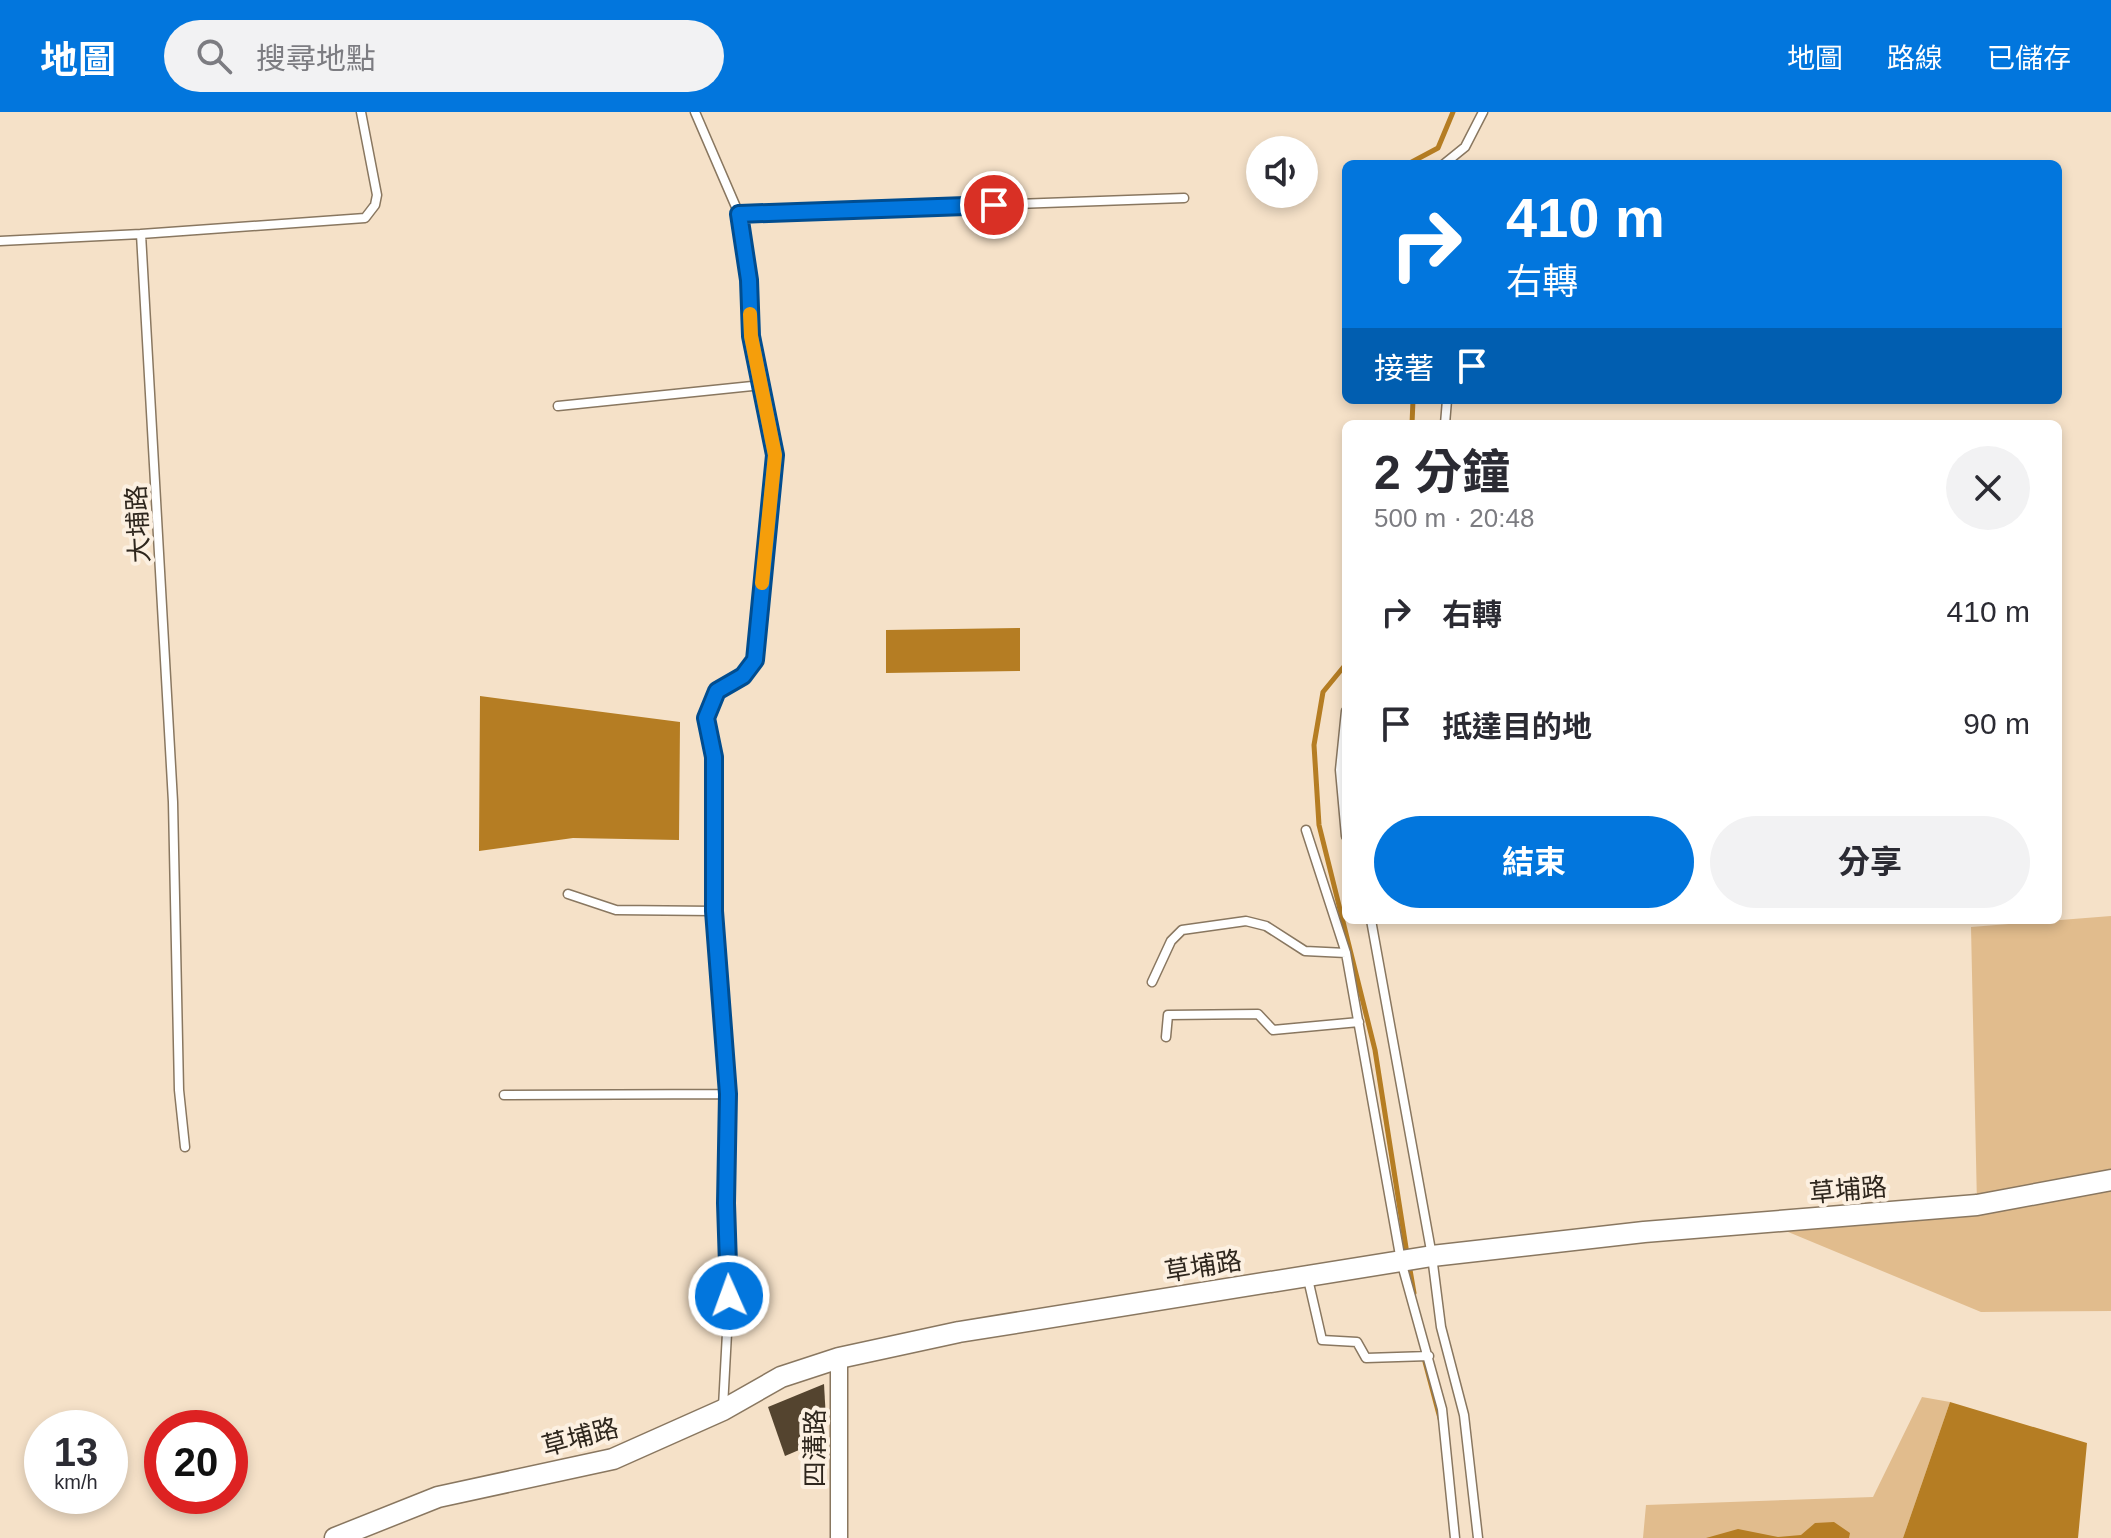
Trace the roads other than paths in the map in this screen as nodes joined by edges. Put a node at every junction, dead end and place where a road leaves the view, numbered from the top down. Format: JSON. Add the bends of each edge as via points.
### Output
{"nodes":[{"id":1,"x":361,"y":112,"type":"edge"},
{"id":2,"x":695,"y":112,"type":"edge"},
{"id":3,"x":1483,"y":112,"type":"edge"},
{"id":4,"x":1449,"y":160,"type":"edge"},
{"id":5,"x":1184,"y":198,"type":"dead end"},
{"id":6,"x":739,"y":214,"type":"junction"},
{"id":7,"x":141,"y":234,"type":"junction"},
{"id":8,"x":0,"y":241,"type":"edge"},
{"id":9,"x":762,"y":385,"type":"junction"},
{"id":10,"x":558,"y":406,"type":"dead end"},
{"id":11,"x":1306,"y":830,"type":"dead end"},
{"id":12,"x":568,"y":894,"type":"dead end"},
{"id":13,"x":714,"y":911,"type":"junction"},
{"id":14,"x":1372,"y":924,"type":"edge"},
{"id":15,"x":1346,"y":953,"type":"junction"},
{"id":16,"x":1152,"y":982,"type":"dead end"},
{"id":17,"x":1359,"y":1022,"type":"junction"},
{"id":18,"x":1166,"y":1037,"type":"dead end"},
{"id":19,"x":728,"y":1094,"type":"junction"},
{"id":20,"x":504,"y":1095,"type":"dead end"},
{"id":21,"x":185,"y":1147,"type":"dead end"},
{"id":22,"x":2111,"y":1181,"type":"edge"},
{"id":23,"x":1432,"y":1256,"type":"junction"},
{"id":24,"x":1401,"y":1261,"type":"junction"},
{"id":25,"x":1307,"y":1276,"type":"junction"},
{"id":26,"x":1429,"y":1356,"type":"junction"},
{"id":27,"x":839,"y":1358,"type":"junction"},
{"id":28,"x":723,"y":1410,"type":"junction"},
{"id":29,"x":335,"y":1538,"type":"edge"},
{"id":30,"x":839,"y":1538,"type":"edge"},
{"id":31,"x":1455,"y":1538,"type":"edge"},
{"id":32,"x":1478,"y":1538,"type":"edge"}],
"edges":[{"from":1,"to":7,"type":"lane","via":[[377,195],[365,218]]},
{"from":2,"to":6,"type":"lane"},
{"from":3,"to":4,"type":"lane","via":[[1465,147]]},
{"from":5,"to":6,"type":"lane"},
{"from":6,"to":9,"type":"lane","via":[[751,336]]},
{"from":7,"to":8,"type":"lane"},
{"from":7,"to":21,"type":"lane","name":"大埔路","via":[[173,802],[179,1090]]},
{"from":9,"to":10,"type":"lane"},
{"from":9,"to":13,"type":"lane","via":[[775,455],[755,660],[743,676],[717,691],[706,718],[714,757]]},
{"from":11,"to":15,"type":"lane"},
{"from":12,"to":13,"type":"lane","via":[[616,910]]},
{"from":13,"to":19,"type":"lane"},
{"from":14,"to":23,"type":"lane"},
{"from":15,"to":16,"type":"lane","via":[[1305,951],[1266,926],[1246,921],[1182,930],[1171,941]]},
{"from":15,"to":17,"type":"lane"},
{"from":17,"to":18,"type":"lane","via":[[1273,1030],[1258,1014],[1168,1015]]},
{"from":17,"to":24,"type":"lane"},
{"from":19,"to":20,"type":"lane"},
{"from":19,"to":28,"type":"lane","via":[[729,1296]]},
{"from":22,"to":23,"type":"street","name":"草埔路","via":[[1977,1205],[1644,1232]]},
{"from":23,"to":24,"type":"street","name":"草埔路"},
{"from":23,"to":32,"type":"lane","via":[[1441,1327],[1464,1415]]},
{"from":24,"to":25,"type":"street","name":"草埔路"},
{"from":24,"to":26,"type":"lane"},
{"from":25,"to":26,"type":"lane","via":[[1322,1340],[1357,1342],[1366,1358]]},
{"from":25,"to":27,"type":"street","name":"草埔路","via":[[959,1332]]},
{"from":26,"to":31,"type":"lane","via":[[1442,1409]]},
{"from":27,"to":28,"type":"street","name":"草埔路","via":[[781,1377]]},
{"from":27,"to":30,"type":"street","name":"四溝路"},
{"from":28,"to":29,"type":"street","name":"草埔路","via":[[613,1459],[438,1497]]}]}
